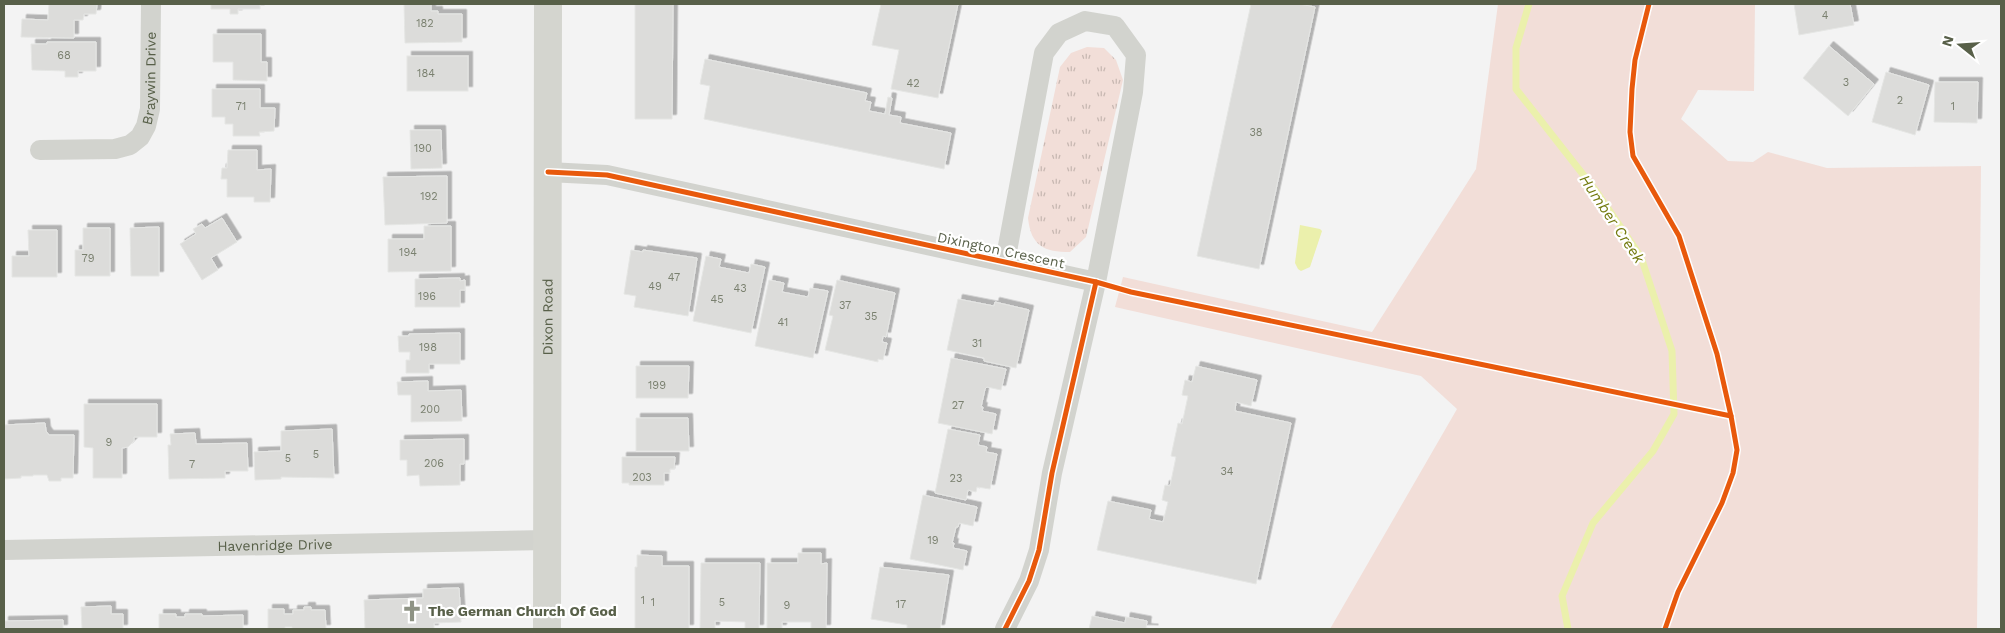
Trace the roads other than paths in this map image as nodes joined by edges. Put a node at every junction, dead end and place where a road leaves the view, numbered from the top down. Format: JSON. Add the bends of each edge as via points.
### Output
{"nodes":[{"id":1,"x":151,"y":4,"type":"edge"},
{"id":2,"x":548,"y":4,"type":"edge"},
{"id":3,"x":40,"y":150,"type":"dead end"},
{"id":4,"x":548,"y":172,"type":"junction"},
{"id":5,"x":1005,"y":262,"type":"junction"},
{"id":6,"x":1096,"y":282,"type":"junction"},
{"id":7,"x":547,"y":540,"type":"junction"},
{"id":8,"x":4,"y":550,"type":"edge"},
{"id":9,"x":547,"y":629,"type":"edge"},
{"id":10,"x":1005,"y":629,"type":"edge"}],
"edges":[{"from":1,"to":3,"type":"street","name":"Braywin Drive","via":[[150,109],[140,137],[130,145],[115,149]]},
{"from":2,"to":4,"type":"main road","name":"Dixon Road"},
{"from":4,"to":5,"type":"street","name":"Dixington Crescent","via":[[607,175]]},
{"from":4,"to":7,"type":"main road","name":"Dixon Road"},
{"from":5,"to":6,"type":"street","name":"Dixington Crescent"},
{"from":5,"to":6,"type":"street","name":"Dixington Crescent","via":[[1044,52],[1058,33],[1084,21],[1115,26],[1136,55],[1133,92]]},
{"from":6,"to":10,"type":"street","name":"Dixington Crescent","via":[[1052,473],[1039,550],[1029,581]]},
{"from":7,"to":8,"type":"street","name":"Havenridge Drive"},
{"from":7,"to":9,"type":"main road","name":"Dixon Road"}]}
